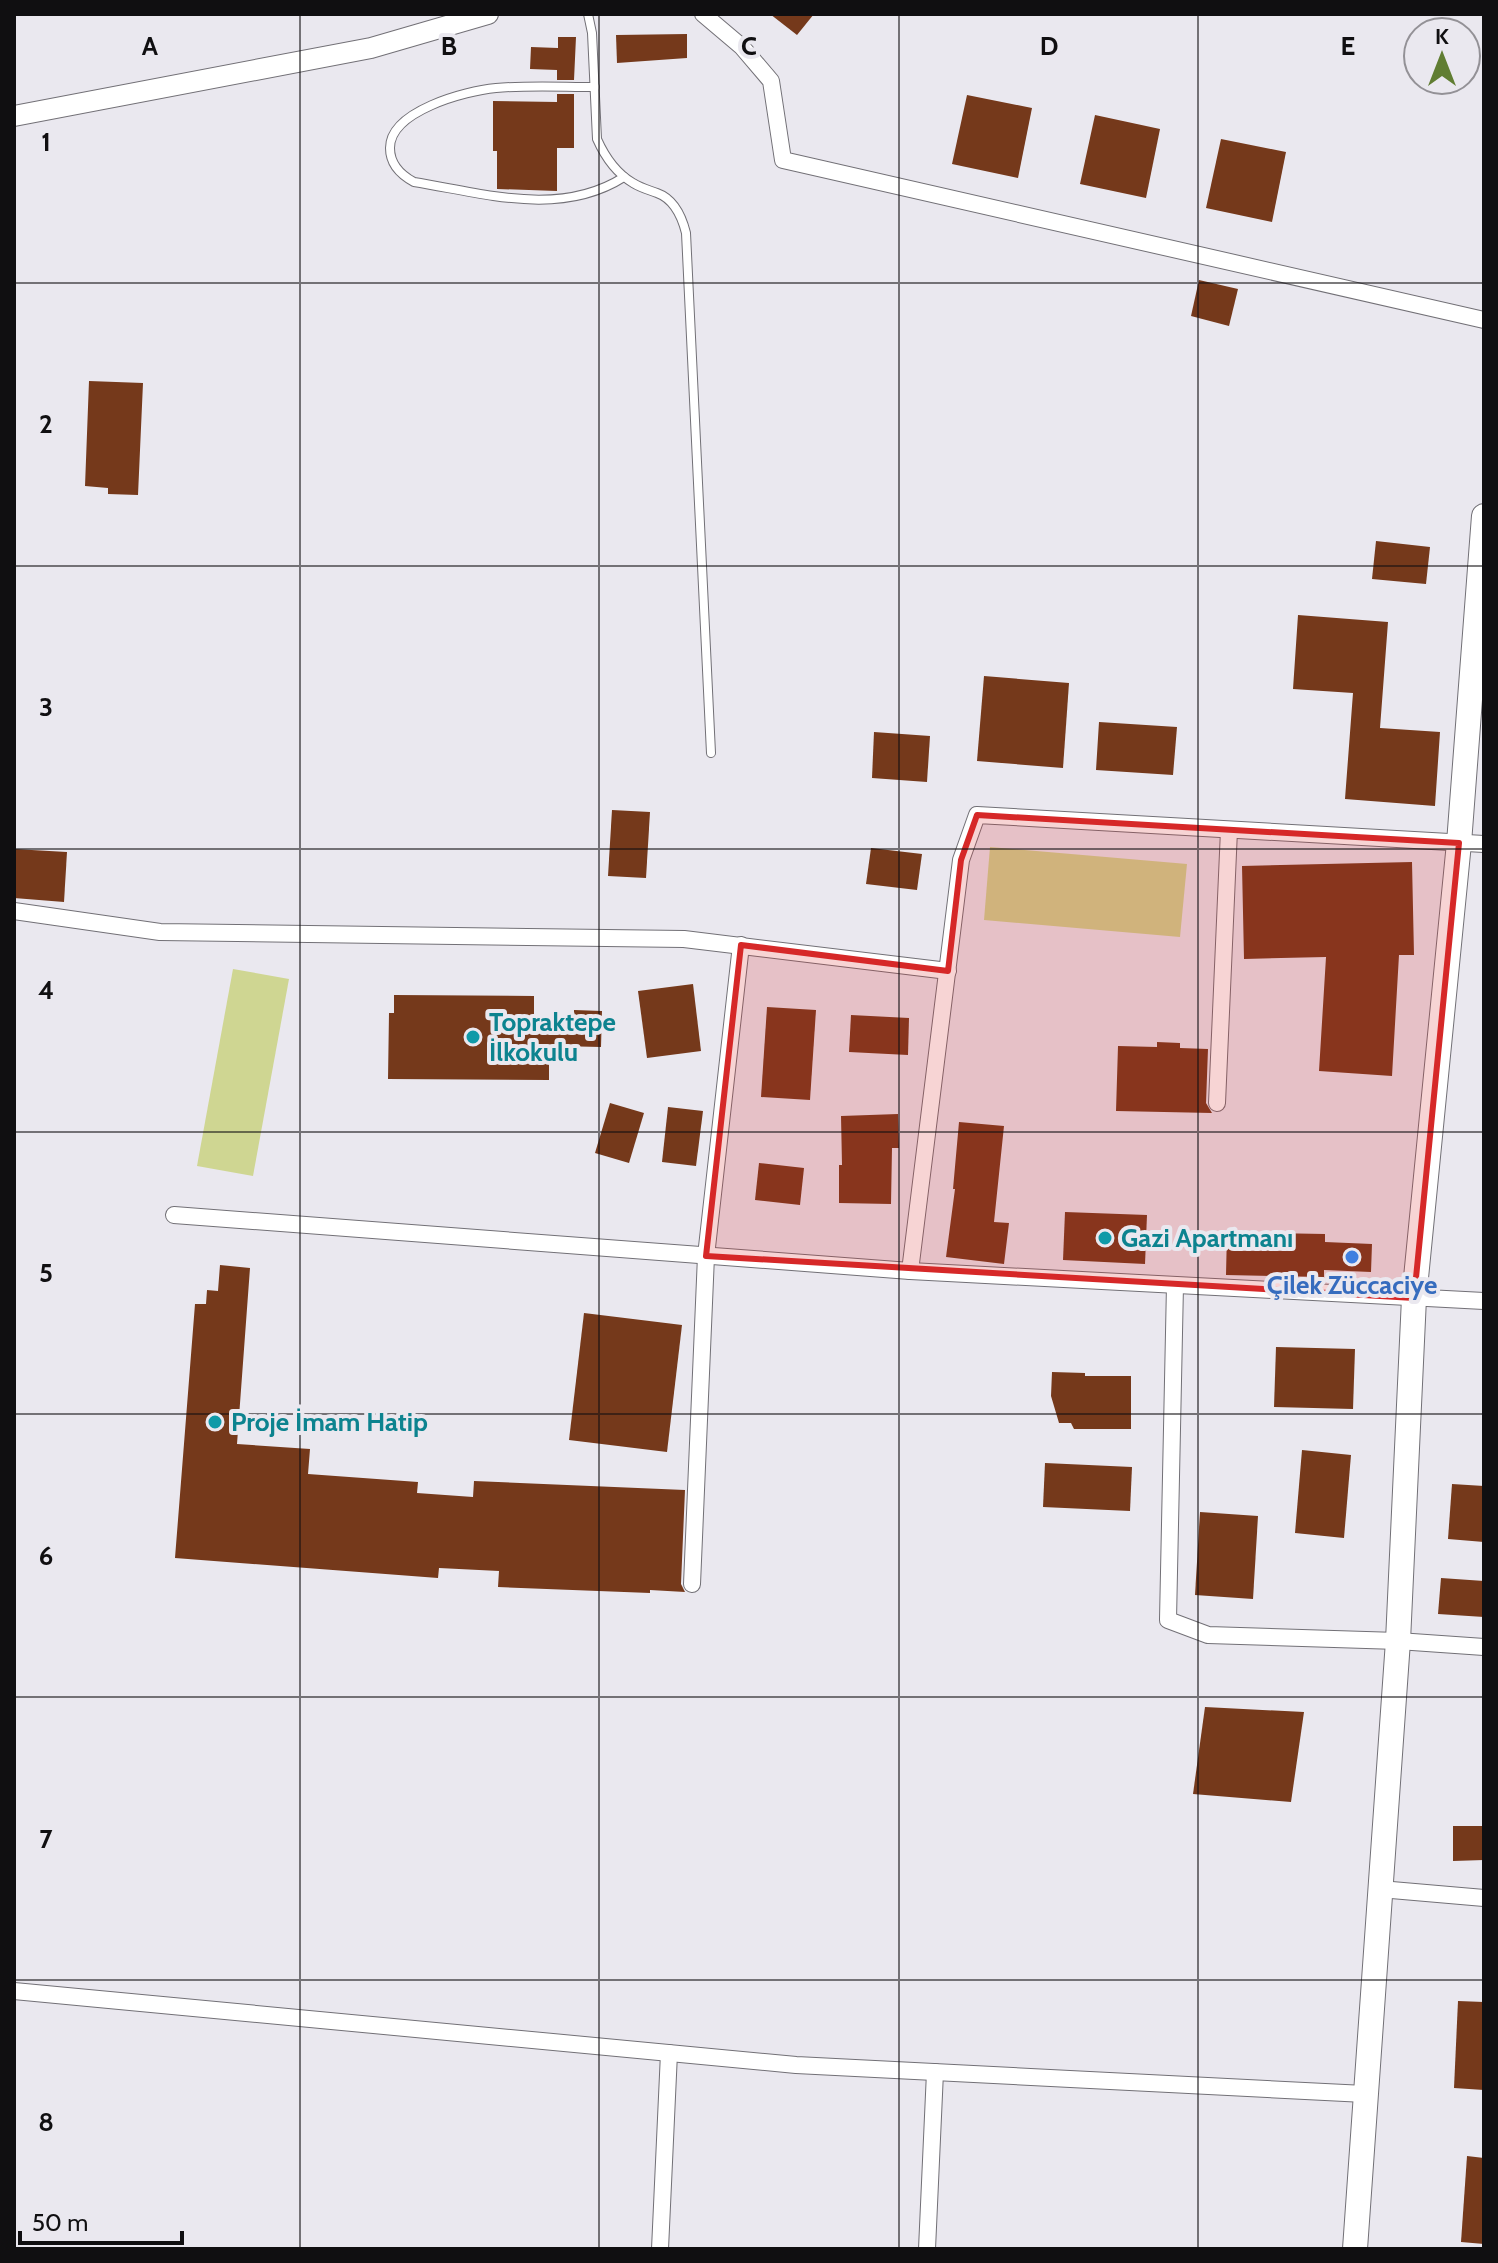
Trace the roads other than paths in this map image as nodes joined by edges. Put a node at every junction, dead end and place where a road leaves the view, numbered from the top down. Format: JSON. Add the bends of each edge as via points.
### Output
{"nodes":[{"id":1,"x":488,"y":14,"type":"edge"},
{"id":2,"x":588,"y":14,"type":"edge"},
{"id":3,"x":703,"y":14,"type":"edge"},
{"id":4,"x":595,"y":87,"type":"junction"},
{"id":5,"x":14,"y":116,"type":"edge"},
{"id":6,"x":624,"y":177,"type":"junction"},
{"id":7,"x":1484,"y":320,"type":"edge"},
{"id":8,"x":1484,"y":516,"type":"edge"},
{"id":9,"x":711,"y":753,"type":"dead end"},
{"id":10,"x":1229,"y":830,"type":"junction"},
{"id":11,"x":1459,"y":843,"type":"junction"},
{"id":12,"x":1484,"y":844,"type":"edge"},
{"id":13,"x":14,"y":911,"type":"edge"},
{"id":14,"x":741,"y":945,"type":"junction"},
{"id":15,"x":948,"y":971,"type":"junction"},
{"id":16,"x":1217,"y":1103,"type":"dead end"},
{"id":17,"x":174,"y":1215,"type":"dead end"},
{"id":18,"x":706,"y":1256,"type":"junction"},
{"id":19,"x":910,"y":1271,"type":"junction"},
{"id":20,"x":1175,"y":1285,"type":"junction"},
{"id":21,"x":1414,"y":1298,"type":"junction"},
{"id":22,"x":1484,"y":1301,"type":"edge"},
{"id":23,"x":692,"y":1584,"type":"dead end"},
{"id":24,"x":1398,"y":1641,"type":"junction"},
{"id":25,"x":1484,"y":1647,"type":"edge"},
{"id":26,"x":1380,"y":1889,"type":"junction"},
{"id":27,"x":1484,"y":1898,"type":"edge"},
{"id":28,"x":14,"y":1991,"type":"edge"},
{"id":29,"x":669,"y":2053,"type":"junction"},
{"id":30,"x":935,"y":2072,"type":"junction"},
{"id":31,"x":1365,"y":2094,"type":"junction"},
{"id":32,"x":660,"y":2249,"type":"edge"},
{"id":33,"x":927,"y":2249,"type":"edge"},
{"id":34,"x":1355,"y":2249,"type":"edge"}],
"edges":[{"from":1,"to":5,"type":"street","via":[[371,48]]},
{"from":2,"to":4,"type":"lane"},
{"from":3,"to":7,"type":"street","via":[[771,81],[783,160]]},
{"from":4,"to":6,"type":"lane","via":[[597,139]]},
{"from":4,"to":6,"type":"lane","via":[[495,88],[452,98],[399,124],[391,140],[391,157],[414,182],[524,200],[581,196]]},
{"from":6,"to":9,"type":"lane","via":[[671,202],[686,233]]},
{"from":8,"to":11,"type":"main road"},
{"from":10,"to":11,"type":"street"},
{"from":10,"to":15,"type":"street","via":[[977,815],[961,860]]},
{"from":10,"to":16,"type":"street"},
{"from":11,"to":12,"type":"street"},
{"from":11,"to":21,"type":"main road"},
{"from":13,"to":14,"type":"street","via":[[160,932],[684,939]]},
{"from":14,"to":15,"type":"street"},
{"from":14,"to":18,"type":"street"},
{"from":15,"to":19,"type":"street"},
{"from":17,"to":18,"type":"street"},
{"from":18,"to":19,"type":"street"},
{"from":18,"to":23,"type":"street"},
{"from":19,"to":20,"type":"street"},
{"from":20,"to":21,"type":"street"},
{"from":20,"to":24,"type":"street","via":[[1168,1620],[1208,1635]]},
{"from":21,"to":22,"type":"street"},
{"from":21,"to":24,"type":"main road"},
{"from":24,"to":25,"type":"street"},
{"from":24,"to":26,"type":"main road"},
{"from":26,"to":27,"type":"street"},
{"from":26,"to":31,"type":"main road"},
{"from":28,"to":29,"type":"street"},
{"from":29,"to":30,"type":"street"},
{"from":29,"to":32,"type":"street"},
{"from":30,"to":31,"type":"street"},
{"from":30,"to":33,"type":"street"},
{"from":31,"to":34,"type":"main road"}]}
